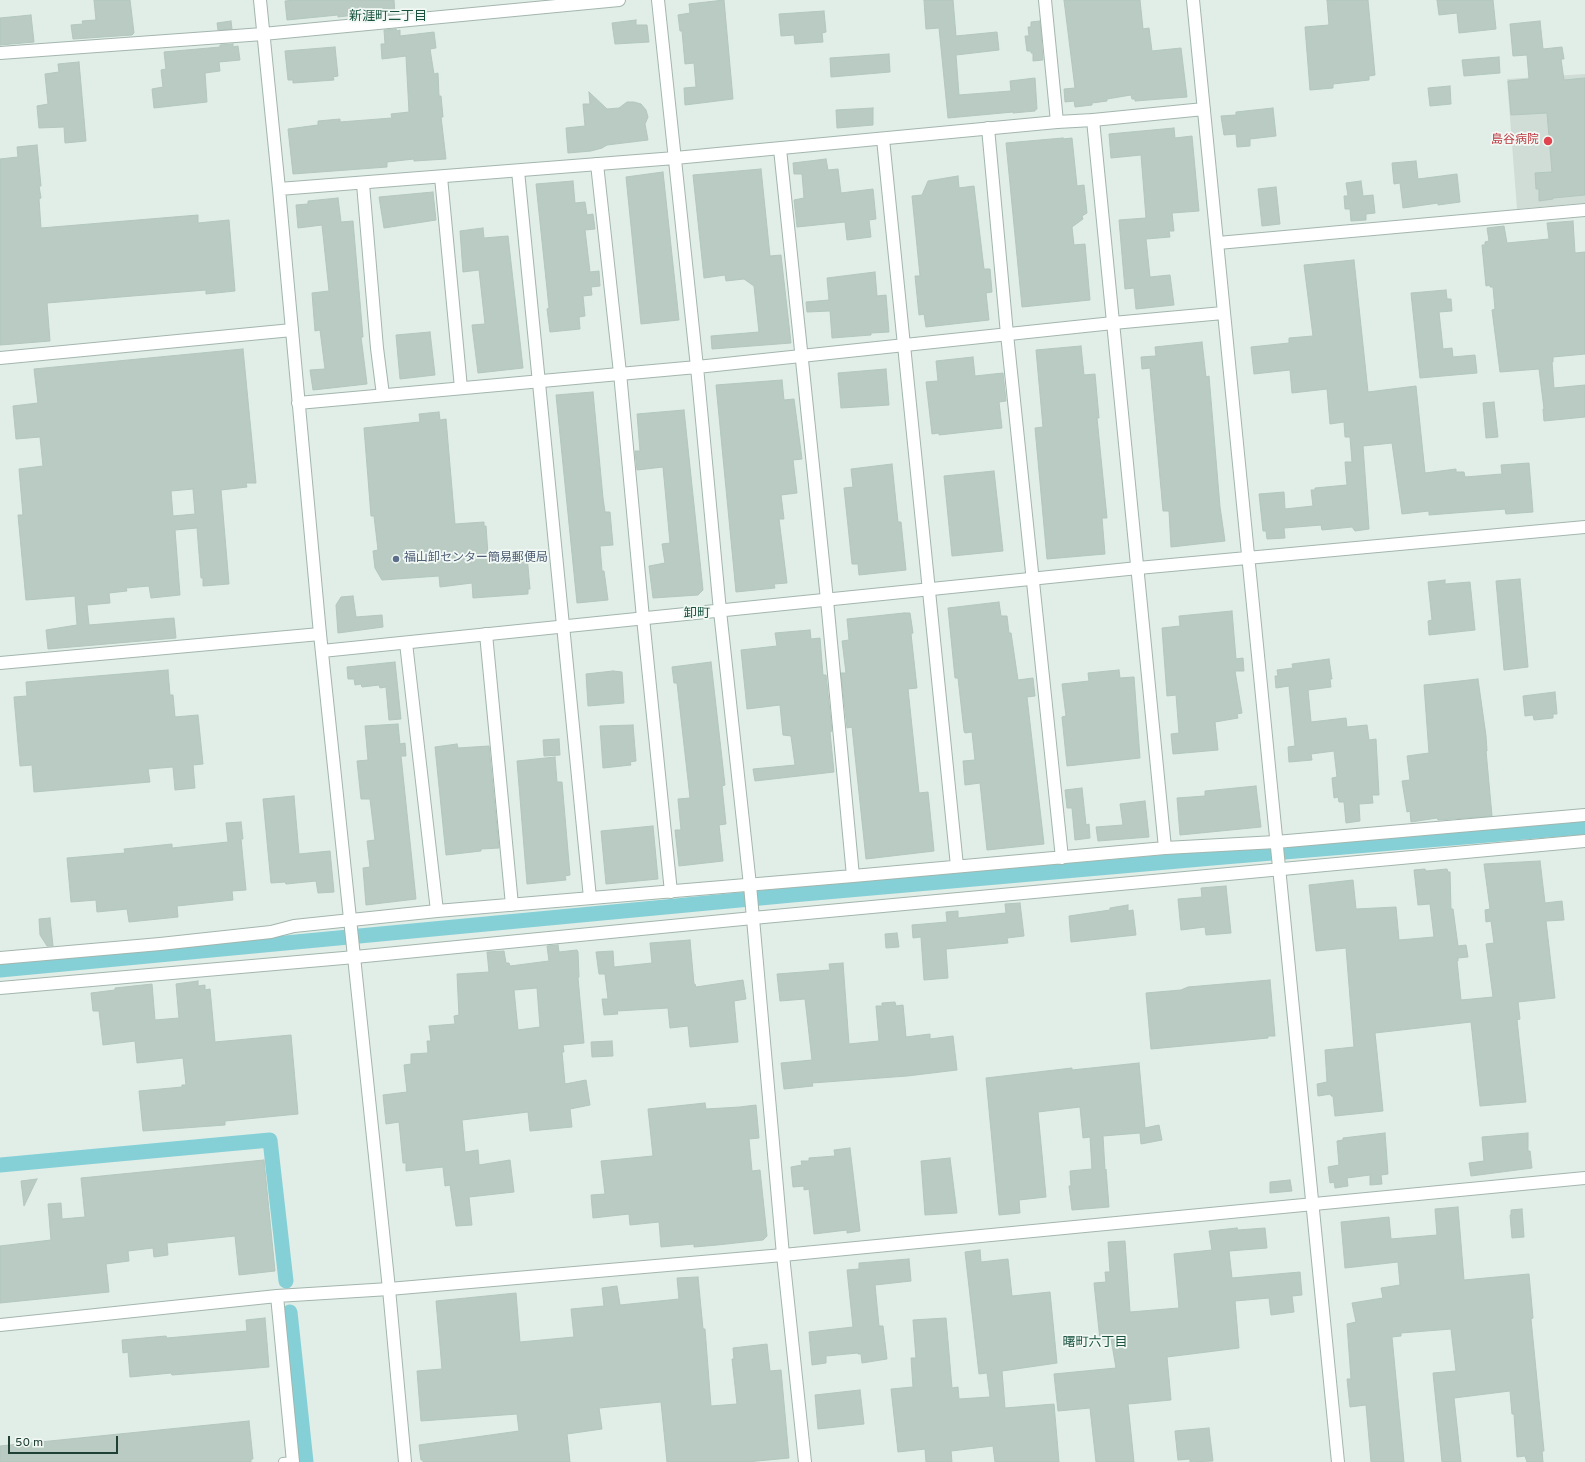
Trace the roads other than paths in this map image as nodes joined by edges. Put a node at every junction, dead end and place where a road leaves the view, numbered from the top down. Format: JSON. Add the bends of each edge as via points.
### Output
{"nodes":[{"id":1,"x":260,"y":0,"type":"edge"},
{"id":2,"x":619,"y":0,"type":"edge"},
{"id":3,"x":658,"y":0,"type":"edge"},
{"id":4,"x":1045,"y":0,"type":"edge"},
{"id":5,"x":1193,"y":0,"type":"edge"},
{"id":6,"x":263,"y":34,"type":"junction"},
{"id":7,"x":0,"y":53,"type":"edge"},
{"id":8,"x":1204,"y":109,"type":"junction"},
{"id":9,"x":1093,"y":120,"type":"junction"},
{"id":10,"x":1057,"y":122,"type":"junction"},
{"id":11,"x":988,"y":128,"type":"junction"},
{"id":12,"x":883,"y":139,"type":"junction"},
{"id":13,"x":780,"y":149,"type":"junction"},
{"id":14,"x":675,"y":158,"type":"junction"},
{"id":15,"x":598,"y":164,"type":"junction"},
{"id":16,"x":518,"y":171,"type":"junction"},
{"id":17,"x":441,"y":177,"type":"junction"},
{"id":18,"x":363,"y":184,"type":"junction"},
{"id":19,"x":279,"y":189,"type":"junction"},
{"id":20,"x":1585,"y":210,"type":"edge"},
{"id":21,"x":1218,"y":243,"type":"junction"},
{"id":22,"x":1223,"y":313,"type":"junction"},
{"id":23,"x":1113,"y":323,"type":"junction"},
{"id":24,"x":292,"y":330,"type":"junction"},
{"id":25,"x":1007,"y":334,"type":"junction"},
{"id":26,"x":905,"y":345,"type":"junction"},
{"id":27,"x":800,"y":356,"type":"junction"},
{"id":28,"x":0,"y":358,"type":"edge"},
{"id":29,"x":697,"y":367,"type":"junction"},
{"id":30,"x":620,"y":373,"type":"junction"},
{"id":31,"x":540,"y":380,"type":"junction"},
{"id":32,"x":461,"y":388,"type":"junction"},
{"id":33,"x":383,"y":395,"type":"junction"},
{"id":34,"x":298,"y":403,"type":"junction"},
{"id":35,"x":1585,"y":527,"type":"edge"},
{"id":36,"x":1247,"y":557,"type":"junction"},
{"id":37,"x":1138,"y":568,"type":"junction"},
{"id":38,"x":1033,"y":579,"type":"junction"},
{"id":39,"x":928,"y":590,"type":"junction"},
{"id":40,"x":827,"y":600,"type":"junction"},
{"id":41,"x":720,"y":612,"type":"junction"},
{"id":42,"x":642,"y":618,"type":"junction"},
{"id":43,"x":562,"y":626,"type":"junction"},
{"id":44,"x":320,"y":634,"type":"junction"},
{"id":45,"x":486,"y":634,"type":"junction"},
{"id":46,"x":406,"y":643,"type":"junction"},
{"id":47,"x":322,"y":651,"type":"junction"},
{"id":48,"x":0,"y":663,"type":"edge"},
{"id":49,"x":1585,"y":815,"type":"edge"},
{"id":50,"x":1585,"y":842,"type":"edge"},
{"id":51,"x":1276,"y":844,"type":"junction"},
{"id":52,"x":1165,"y":848,"type":"junction"},
{"id":53,"x":1062,"y":858,"type":"junction"},
{"id":54,"x":957,"y":866,"type":"junction"},
{"id":55,"x":1279,"y":867,"type":"junction"},
{"id":56,"x":853,"y":876,"type":"junction"},
{"id":57,"x":751,"y":889,"type":"junction"},
{"id":58,"x":671,"y":892,"type":"junction"},
{"id":59,"x":590,"y":898,"type":"junction"},
{"id":60,"x":512,"y":905,"type":"junction"},
{"id":61,"x":437,"y":911,"type":"junction"},
{"id":62,"x":753,"y":914,"type":"junction"},
{"id":63,"x":351,"y":924,"type":"junction"},
{"id":64,"x":354,"y":953,"type":"junction"},
{"id":65,"x":0,"y":958,"type":"edge"},
{"id":66,"x":0,"y":988,"type":"edge"},
{"id":67,"x":1585,"y":1178,"type":"edge"},
{"id":68,"x":1313,"y":1203,"type":"junction"},
{"id":69,"x":783,"y":1255,"type":"junction"},
{"id":70,"x":389,"y":1288,"type":"junction"},
{"id":71,"x":277,"y":1296,"type":"junction"},
{"id":72,"x":0,"y":1325,"type":"edge"},
{"id":73,"x":289,"y":1462,"type":"edge"},
{"id":74,"x":405,"y":1462,"type":"edge"},
{"id":75,"x":805,"y":1462,"type":"edge"},
{"id":76,"x":1338,"y":1462,"type":"edge"}],
"edges":[{"from":1,"to":6,"type":"street"},
{"from":2,"to":6,"type":"street"},
{"from":3,"to":14,"type":"street"},
{"from":4,"to":10,"type":"street"},
{"from":5,"to":8,"type":"street"},
{"from":6,"to":7,"type":"street"},
{"from":6,"to":19,"type":"street"},
{"from":8,"to":9,"type":"street"},
{"from":8,"to":21,"type":"street"},
{"from":9,"to":10,"type":"street"},
{"from":9,"to":23,"type":"street"},
{"from":10,"to":11,"type":"street"},
{"from":11,"to":12,"type":"street"},
{"from":11,"to":25,"type":"street"},
{"from":12,"to":13,"type":"street"},
{"from":12,"to":26,"type":"street"},
{"from":13,"to":14,"type":"street"},
{"from":13,"to":27,"type":"street"},
{"from":14,"to":15,"type":"street"},
{"from":14,"to":29,"type":"street"},
{"from":15,"to":16,"type":"street"},
{"from":15,"to":30,"type":"street"},
{"from":16,"to":17,"type":"street"},
{"from":16,"to":31,"type":"street"},
{"from":17,"to":18,"type":"street"},
{"from":17,"to":32,"type":"street"},
{"from":18,"to":19,"type":"street"},
{"from":18,"to":33,"type":"street"},
{"from":19,"to":24,"type":"street"},
{"from":20,"to":21,"type":"street"},
{"from":21,"to":22,"type":"street"},
{"from":22,"to":23,"type":"street"},
{"from":22,"to":36,"type":"street"},
{"from":23,"to":25,"type":"street"},
{"from":23,"to":37,"type":"street"},
{"from":24,"to":28,"type":"street"},
{"from":24,"to":34,"type":"street"},
{"from":25,"to":26,"type":"street"},
{"from":25,"to":38,"type":"street"},
{"from":26,"to":27,"type":"street"},
{"from":26,"to":39,"type":"street"},
{"from":27,"to":29,"type":"street"},
{"from":27,"to":40,"type":"street"},
{"from":29,"to":30,"type":"street"},
{"from":29,"to":41,"type":"street"},
{"from":30,"to":31,"type":"street"},
{"from":30,"to":42,"type":"street"},
{"from":31,"to":32,"type":"street"},
{"from":31,"to":43,"type":"street"},
{"from":32,"to":33,"type":"street"},
{"from":33,"to":34,"type":"street"},
{"from":34,"to":44,"type":"street"},
{"from":35,"to":36,"type":"street"},
{"from":36,"to":37,"type":"street"},
{"from":36,"to":51,"type":"street"},
{"from":37,"to":38,"type":"street"},
{"from":37,"to":52,"type":"street"},
{"from":38,"to":39,"type":"street"},
{"from":38,"to":53,"type":"street"},
{"from":39,"to":40,"type":"street"},
{"from":39,"to":54,"type":"street"},
{"from":40,"to":41,"type":"street"},
{"from":40,"to":56,"type":"street"},
{"from":41,"to":42,"type":"street"},
{"from":41,"to":57,"type":"street"},
{"from":42,"to":43,"type":"street"},
{"from":42,"to":58,"type":"street"},
{"from":43,"to":45,"type":"street"},
{"from":43,"to":59,"type":"street"},
{"from":44,"to":47,"type":"street"},
{"from":44,"to":48,"type":"street"},
{"from":45,"to":46,"type":"street"},
{"from":45,"to":60,"type":"street"},
{"from":46,"to":47,"type":"street"},
{"from":46,"to":61,"type":"street"},
{"from":47,"to":63,"type":"street"},
{"from":49,"to":51,"type":"street"},
{"from":50,"to":55,"type":"street"},
{"from":51,"to":52,"type":"street"},
{"from":51,"to":55,"type":"street"},
{"from":52,"to":53,"type":"street"},
{"from":53,"to":54,"type":"street"},
{"from":54,"to":56,"type":"street"},
{"from":55,"to":62,"type":"street"},
{"from":55,"to":68,"type":"street"},
{"from":56,"to":57,"type":"street"},
{"from":57,"to":58,"type":"street"},
{"from":57,"to":62,"type":"street"},
{"from":58,"to":59,"type":"street"},
{"from":59,"to":60,"type":"street"},
{"from":60,"to":61,"type":"street"},
{"from":61,"to":63,"type":"street"},
{"from":62,"to":64,"type":"street"},
{"from":62,"to":69,"type":"street"},
{"from":63,"to":64,"type":"street"},
{"from":63,"to":65,"type":"street","via":[[294,926],[255,934]]},
{"from":64,"to":66,"type":"street"},
{"from":64,"to":70,"type":"street"},
{"from":67,"to":68,"type":"street"},
{"from":68,"to":69,"type":"street"},
{"from":68,"to":76,"type":"street"},
{"from":69,"to":70,"type":"street"},
{"from":69,"to":75,"type":"street"},
{"from":70,"to":71,"type":"street"},
{"from":70,"to":74,"type":"street"},
{"from":71,"to":72,"type":"street"},
{"from":71,"to":73,"type":"street"}]}
